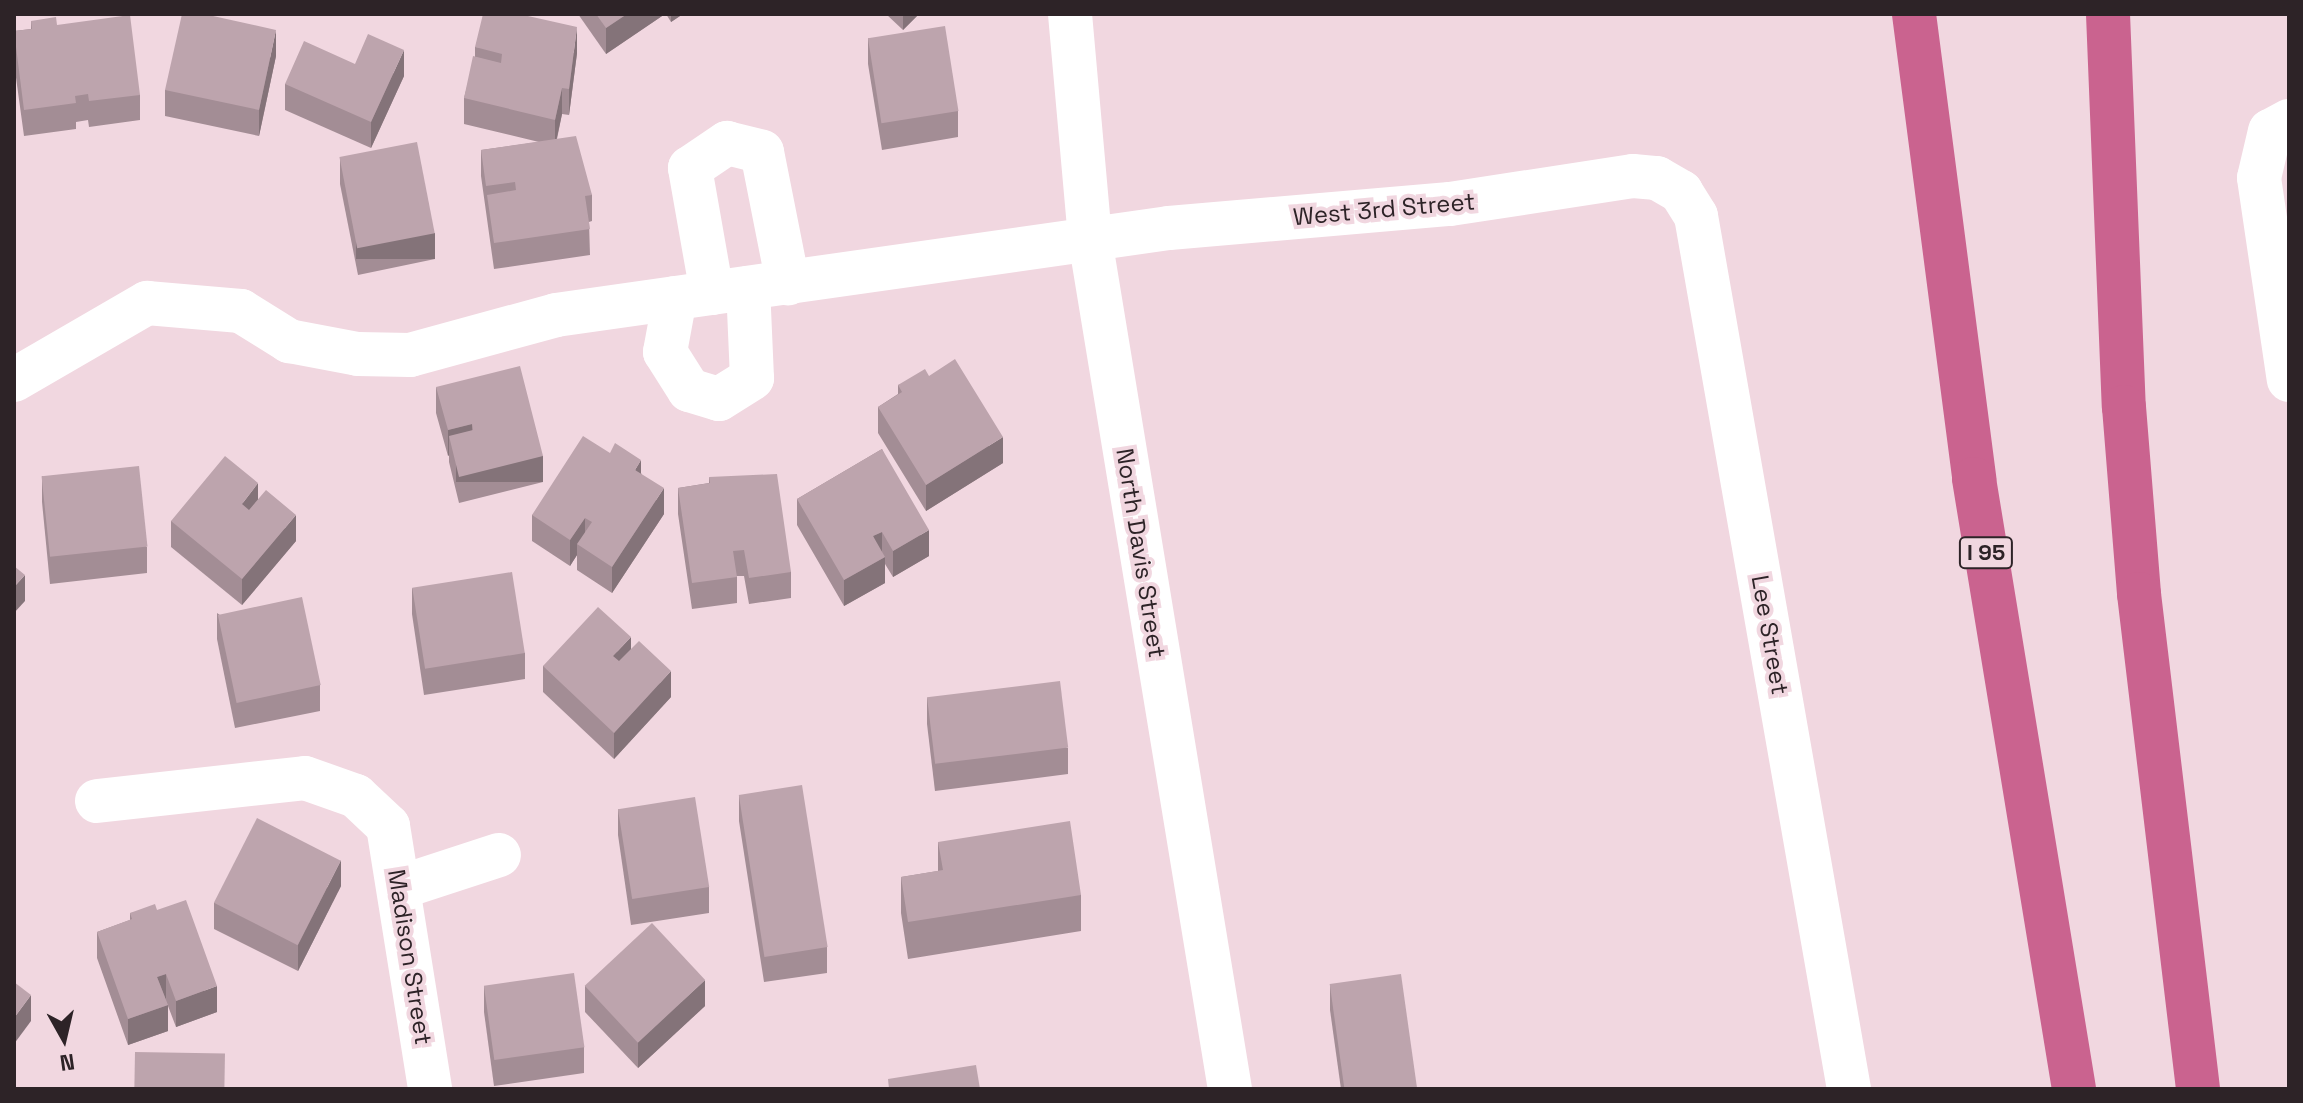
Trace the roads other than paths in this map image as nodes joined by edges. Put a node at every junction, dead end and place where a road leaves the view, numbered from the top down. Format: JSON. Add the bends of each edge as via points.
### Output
{"nodes":[{"id":1,"x":1070,"y":14,"type":"edge"},
{"id":2,"x":1914,"y":14,"type":"edge"},
{"id":3,"x":2108,"y":14,"type":"edge"},
{"id":4,"x":2280,"y":126,"type":"edge"},
{"id":5,"x":1675,"y":187,"type":"joint"},
{"id":6,"x":1090,"y":239,"type":"junction"},
{"id":7,"x":14,"y":380,"type":"edge"},
{"id":8,"x":2289,"y":380,"type":"edge"},
{"id":9,"x":97,"y":801,"type":"dead end"},
{"id":10,"x":499,"y":855,"type":"dead end"},
{"id":11,"x":401,"y":887,"type":"junction"},
{"id":12,"x":430,"y":1089,"type":"edge"},
{"id":13,"x":1230,"y":1089,"type":"edge"},
{"id":14,"x":1849,"y":1089,"type":"edge"},
{"id":15,"x":2074,"y":1089,"type":"edge"},
{"id":16,"x":2198,"y":1089,"type":"edge"}],
"edges":[{"from":1,"to":6,"type":"street","name":"North Davis Street"},
{"from":2,"to":15,"type":"highway","number":"I 95","via":[[1974,479]]},
{"from":3,"to":16,"type":"highway","via":[[2116,254],[2137,563]]},
{"from":4,"to":8,"type":"street","via":[[2259,178]]},
{"from":5,"to":6,"type":"street","name":"West 3rd Street","via":[[1657,178],[1633,176],[1482,201]]},
{"from":5,"to":14,"type":"street","name":"Lee Street","via":[[1692,207],[1699,228]]},
{"from":6,"to":7,"type":"street","name":"West 3rd Street","via":[[556,315],[410,355],[358,354],[289,341],[241,311],[147,303]]},
{"from":6,"to":13,"type":"street","name":"North Davis Street"},
{"from":9,"to":11,"type":"street","name":"Madison Street","via":[[305,778],[356,796],[388,826]]},
{"from":10,"to":11,"type":"street"},
{"from":11,"to":12,"type":"street","name":"Madison Street"}]}
